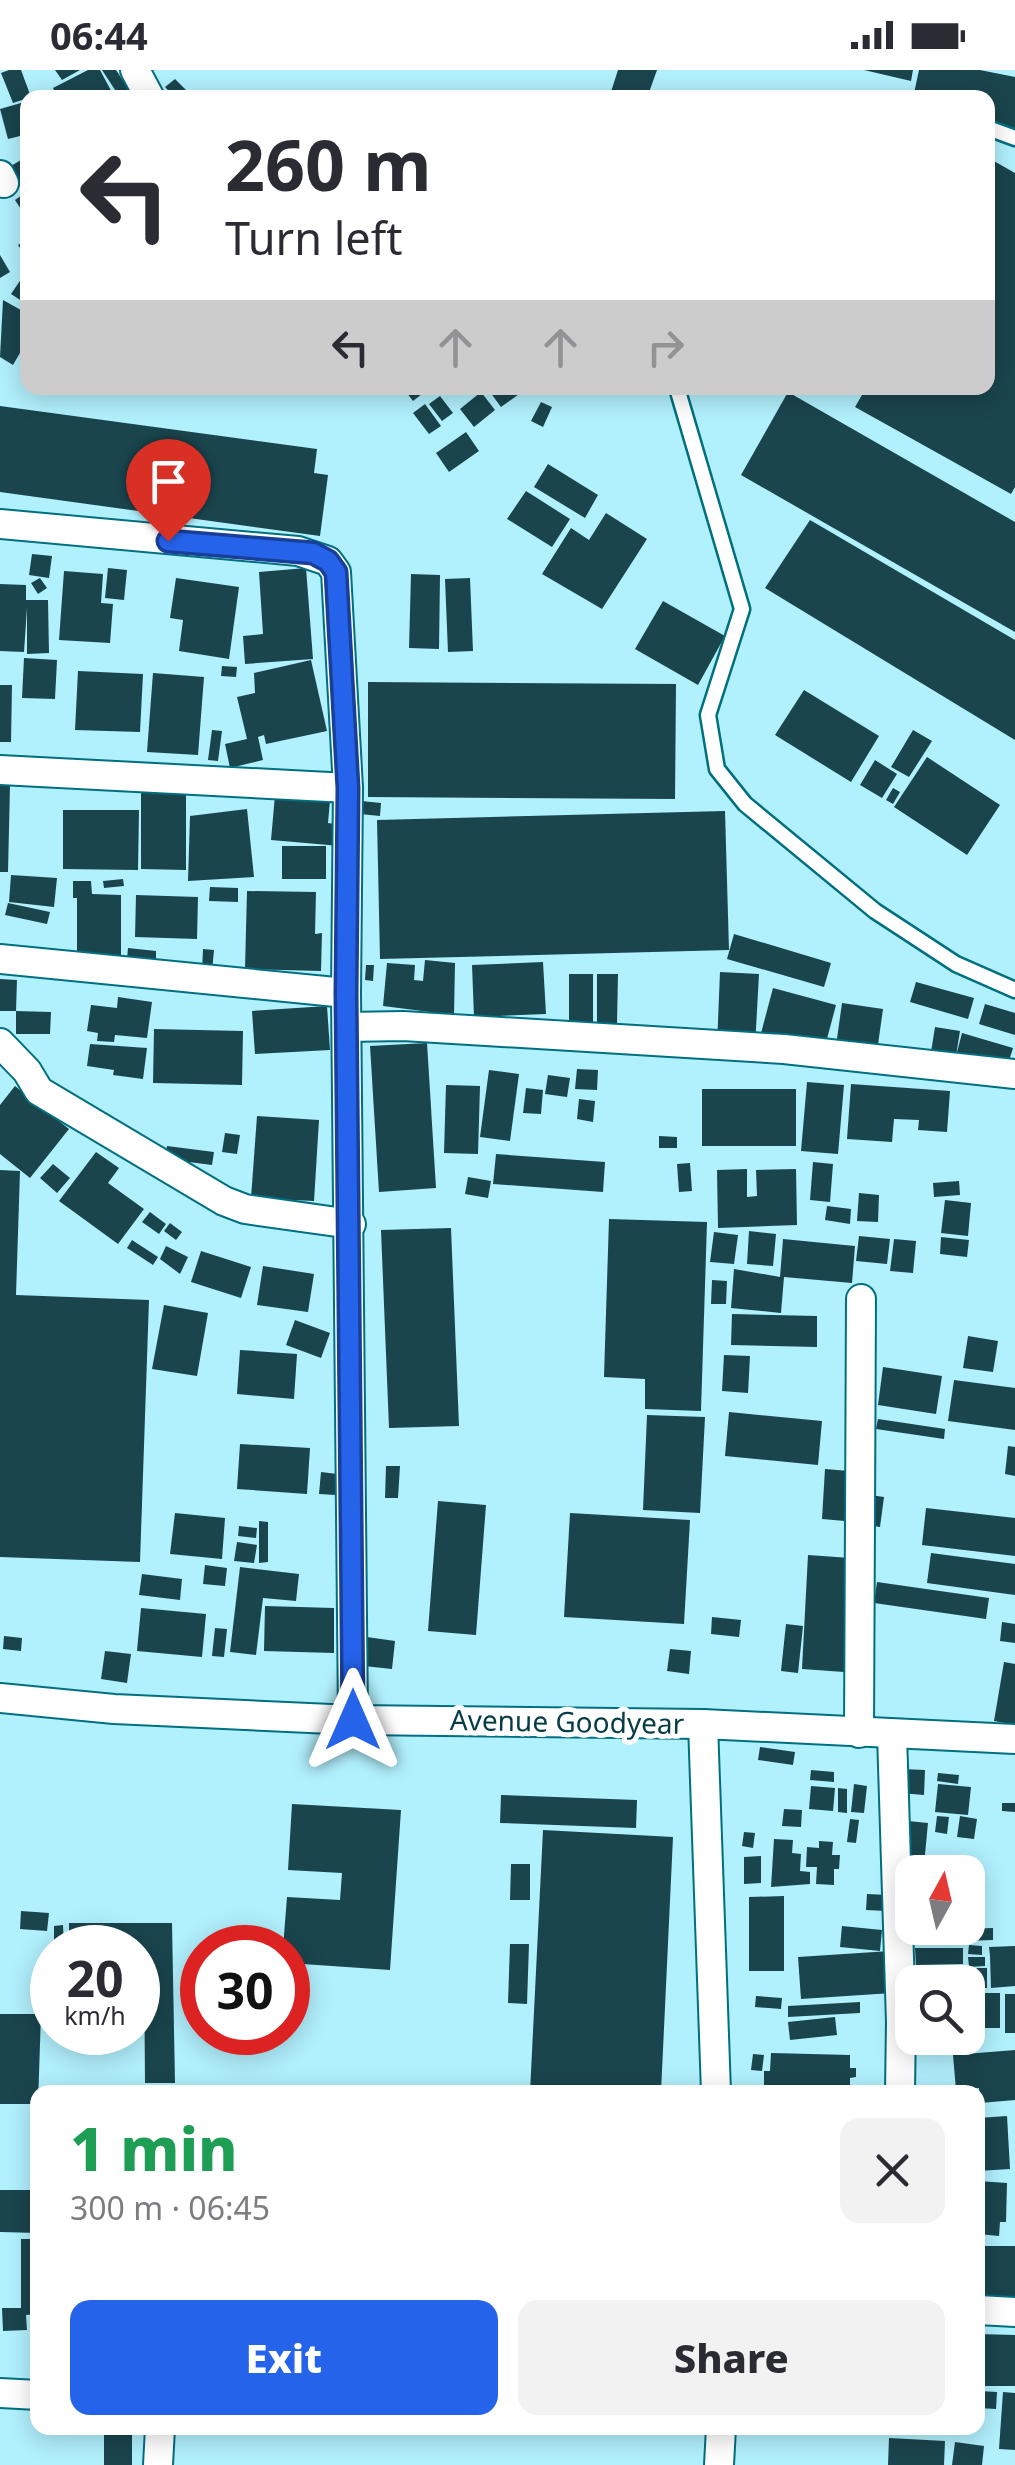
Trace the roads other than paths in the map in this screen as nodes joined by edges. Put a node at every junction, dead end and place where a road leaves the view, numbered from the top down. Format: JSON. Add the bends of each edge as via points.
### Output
{"nodes":[{"id":1,"x":679,"y":395,"type":"edge"},
{"id":2,"x":0,"y":524,"type":"edge"},
{"id":3,"x":0,"y":770,"type":"edge"},
{"id":4,"x":348,"y":788,"type":"junction"},
{"id":5,"x":0,"y":959,"type":"edge"},
{"id":6,"x":1015,"y":990,"type":"edge"},
{"id":7,"x":346,"y":993,"type":"junction"},
{"id":8,"x":347,"y":1027,"type":"junction"},
{"id":9,"x":0,"y":1042,"type":"edge"},
{"id":10,"x":1015,"y":1074,"type":"edge"},
{"id":11,"x":350,"y":1224,"type":"junction"},
{"id":12,"x":861,"y":1299,"type":"dead end"},
{"id":13,"x":0,"y":1698,"type":"edge"},
{"id":14,"x":353,"y":1720,"type":"junction"},
{"id":15,"x":703,"y":1724,"type":"junction"},
{"id":16,"x":858,"y":1734,"type":"junction"},
{"id":17,"x":892,"y":1734,"type":"junction"},
{"id":18,"x":1015,"y":1738,"type":"edge"},
{"id":19,"x":716,"y":2085,"type":"edge"},
{"id":20,"x":900,"y":2085,"type":"edge"},
{"id":21,"x":985,"y":2310,"type":"edge"},
{"id":22,"x":1015,"y":2312,"type":"edge"},
{"id":23,"x":0,"y":2394,"type":"edge"},
{"id":24,"x":30,"y":2396,"type":"edge"},
{"id":25,"x":160,"y":2435,"type":"edge"},
{"id":26,"x":720,"y":2435,"type":"edge"},
{"id":27,"x":158,"y":2465,"type":"edge"},
{"id":28,"x":719,"y":2465,"type":"edge"}],
"edges":[{"from":1,"to":6,"type":"lane","via":[[742,608],[708,715],[717,769],[745,804],[875,911],[956,964]]},
{"from":2,"to":4,"type":"street","via":[[298,550],[328,561],[336,572]]},
{"from":3,"to":4,"type":"street"},
{"from":4,"to":7,"type":"street"},
{"from":5,"to":7,"type":"street"},
{"from":7,"to":8,"type":"street"},
{"from":8,"to":10,"type":"street","via":[[784,1049]]},
{"from":8,"to":11,"type":"street"},
{"from":9,"to":11,"type":"street","via":[[39,1091],[224,1201]]},
{"from":11,"to":14,"type":"street"},
{"from":12,"to":16,"type":"street"},
{"from":13,"to":14,"type":"street","name":"Avenue Goodyear"},
{"from":14,"to":15,"type":"street","name":"Avenue Goodyear"},
{"from":15,"to":16,"type":"street","name":"Avenue Goodyear"},
{"from":15,"to":19,"type":"street"},
{"from":16,"to":17,"type":"street","name":"Avenue Goodyear"},
{"from":17,"to":18,"type":"street","name":"Avenue Goodyear"},
{"from":17,"to":20,"type":"street"},
{"from":21,"to":22,"type":"street"},
{"from":23,"to":24,"type":"street"},
{"from":25,"to":27,"type":"street"},
{"from":26,"to":28,"type":"street"}]}
